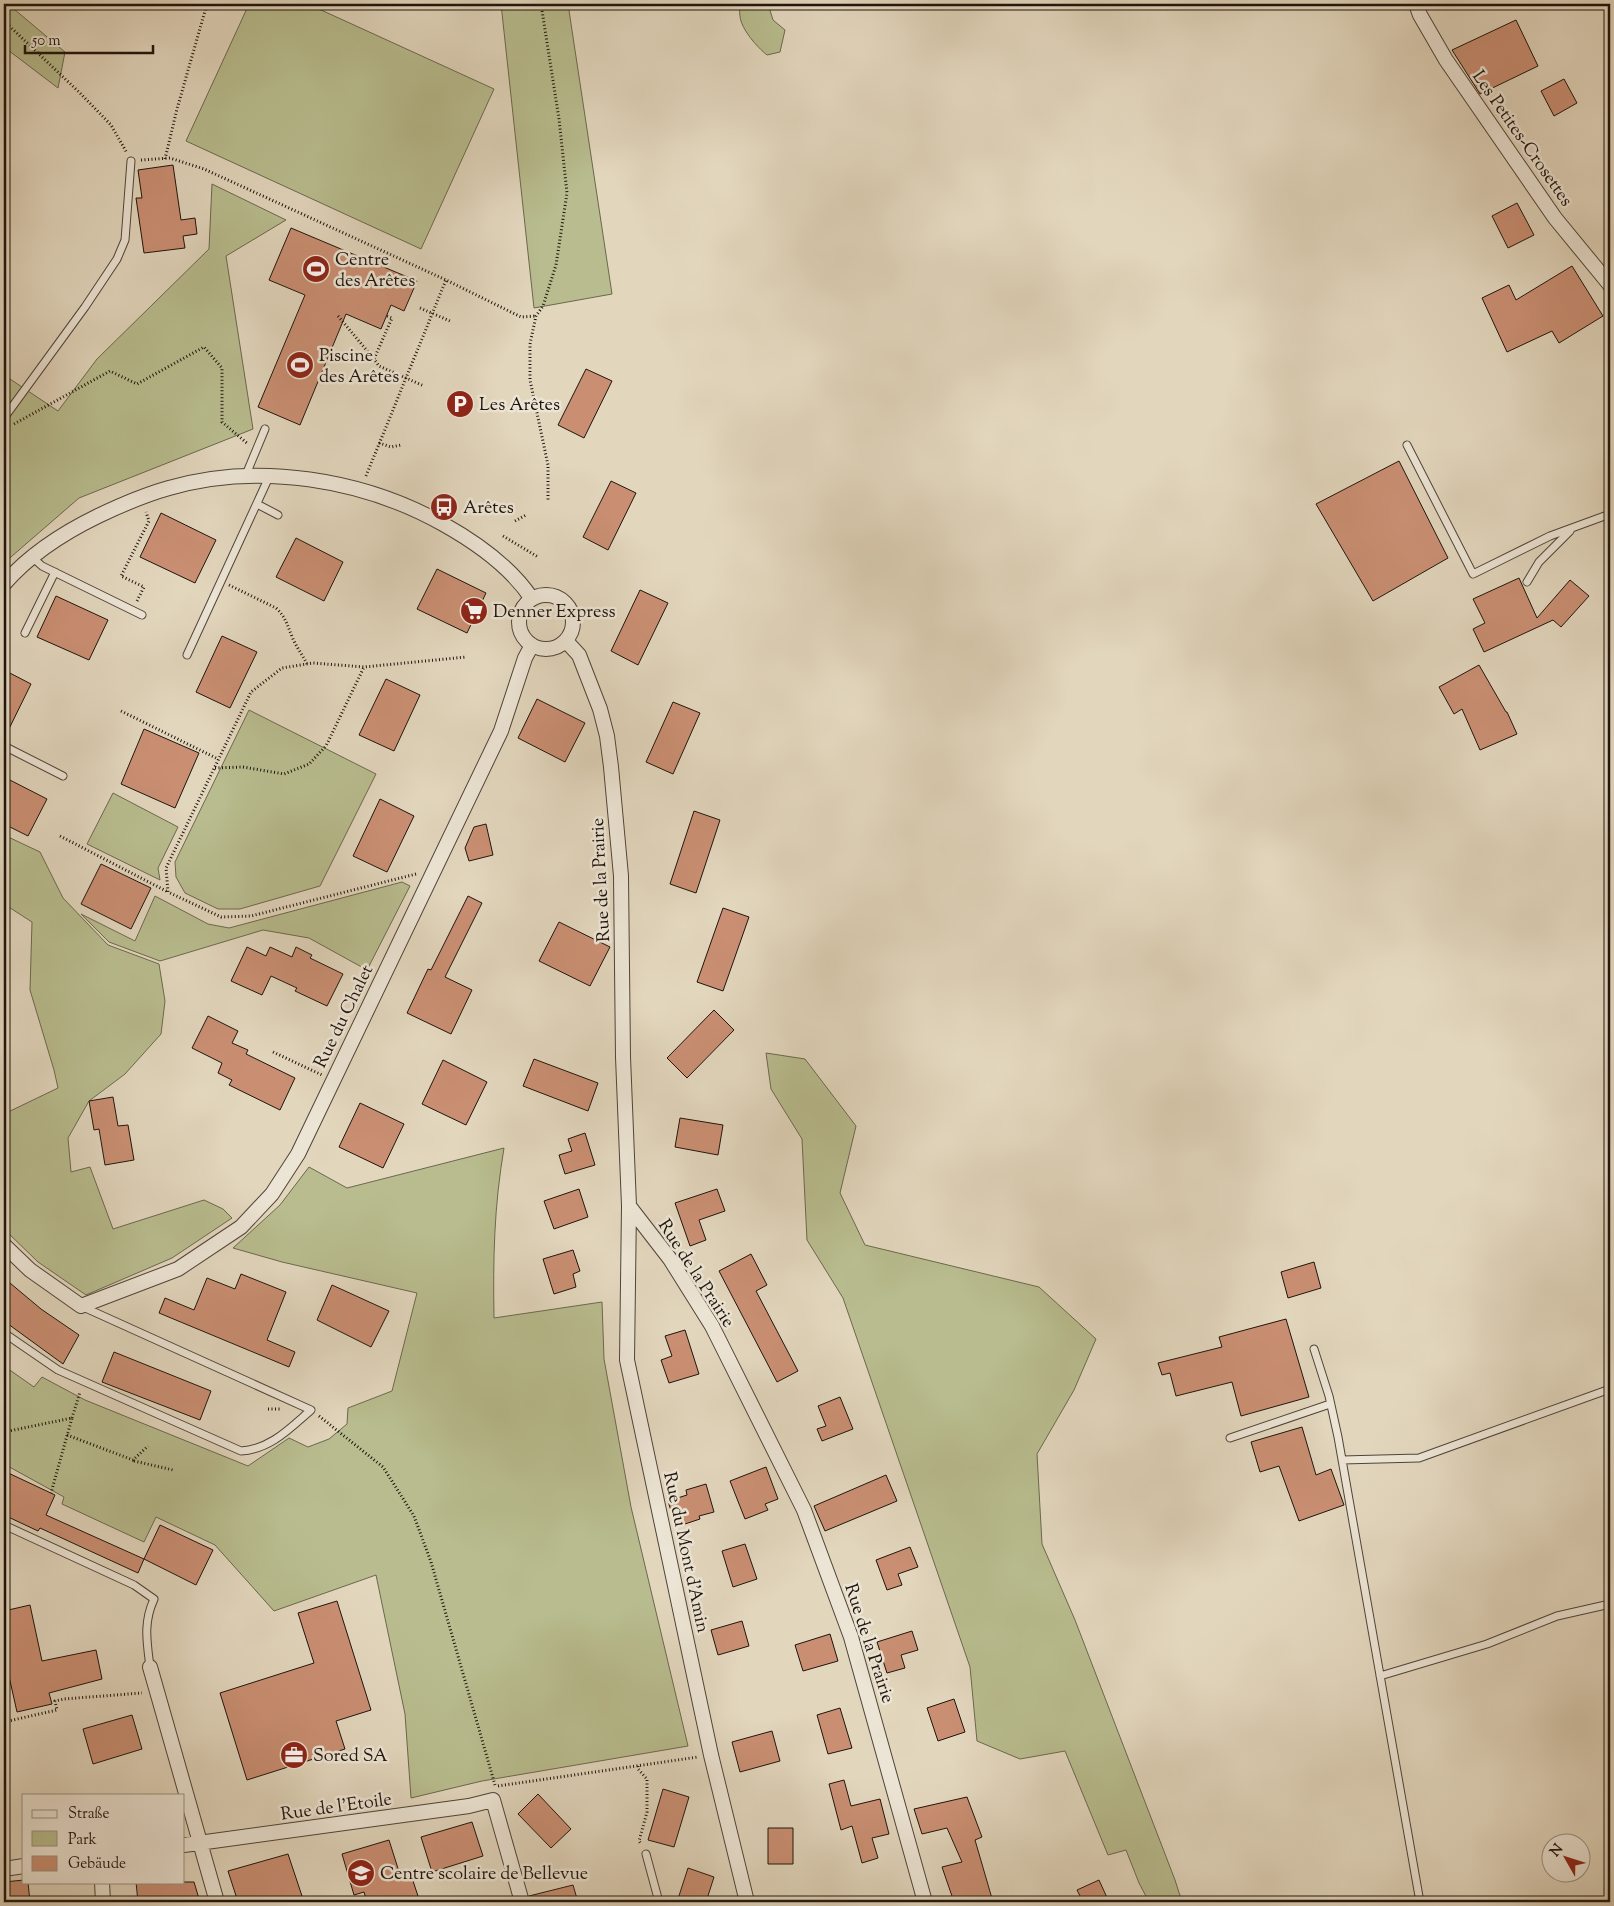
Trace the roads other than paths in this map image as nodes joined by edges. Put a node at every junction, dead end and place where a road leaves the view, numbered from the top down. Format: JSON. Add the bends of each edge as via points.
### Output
{"nodes":[{"id":1,"x":1416,"y":4,"type":"edge"},
{"id":2,"x":132,"y":161,"type":"road end"},
{"id":3,"x":1610,"y":285,"type":"edge"},
{"id":4,"x":4,"y":418,"type":"edge"},
{"id":5,"x":265,"y":428,"type":"dead end"},
{"id":6,"x":1407,"y":445,"type":"dead end"},
{"id":7,"x":270,"y":476,"type":"junction"},
{"id":8,"x":245,"y":477,"type":"junction"},
{"id":9,"x":257,"y":504,"type":"junction"},
{"id":10,"x":1610,"y":514,"type":"edge"},
{"id":11,"x":278,"y":515,"type":"dead end"},
{"id":12,"x":1574,"y":528,"type":"junction"},
{"id":13,"x":32,"y":557,"type":"junction"},
{"id":14,"x":55,"y":572,"type":"junction"},
{"id":15,"x":1527,"y":582,"type":"dead end"},
{"id":16,"x":4,"y":584,"type":"edge"},
{"id":17,"x":532,"y":599,"type":"junction"},
{"id":18,"x":142,"y":615,"type":"dead end"},
{"id":19,"x":25,"y":633,"type":"dead end"},
{"id":20,"x":566,"y":641,"type":"junction"},
{"id":21,"x":532,"y":645,"type":"junction"},
{"id":22,"x":187,"y":655,"type":"dead end"},
{"id":23,"x":4,"y":746,"type":"edge"},
{"id":24,"x":64,"y":776,"type":"dead end"},
{"id":25,"x":629,"y":1206,"type":"junction"},
{"id":26,"x":4,"y":1246,"type":"edge"},
{"id":27,"x":81,"y":1306,"type":"junction"},
{"id":28,"x":4,"y":1333,"type":"edge"},
{"id":29,"x":1314,"y":1349,"type":"dead end"},
{"id":30,"x":1610,"y":1389,"type":"edge"},
{"id":31,"x":1330,"y":1404,"type":"junction"},
{"id":32,"x":1230,"y":1438,"type":"dead end"},
{"id":33,"x":1342,"y":1460,"type":"junction"},
{"id":34,"x":4,"y":1525,"type":"edge"},
{"id":35,"x":1610,"y":1604,"type":"edge"},
{"id":36,"x":150,"y":1667,"type":"joint"},
{"id":37,"x":1380,"y":1676,"type":"junction"},
{"id":38,"x":201,"y":1843,"type":"junction"},
{"id":39,"x":185,"y":1845,"type":"edge"},
{"id":40,"x":646,"y":1854,"type":"road end"},
{"id":41,"x":22,"y":1866,"type":"edge"},
{"id":42,"x":4,"y":1869,"type":"edge"},
{"id":43,"x":102,"y":1884,"type":"edge"},
{"id":44,"x":103,"y":1902,"type":"edge"},
{"id":45,"x":217,"y":1902,"type":"edge"},
{"id":46,"x":522,"y":1902,"type":"edge"},
{"id":47,"x":659,"y":1902,"type":"edge"},
{"id":48,"x":747,"y":1902,"type":"edge"},
{"id":49,"x":925,"y":1902,"type":"edge"},
{"id":50,"x":1420,"y":1902,"type":"edge"}],
"edges":[{"from":1,"to":3,"type":"street","name":"Les Petites-Crosettes","via":[[1446,60],[1549,210]]},
{"from":2,"to":4,"type":"lane","via":[[125,240],[117,259]]},
{"from":5,"to":8,"type":"lane"},
{"from":6,"to":12,"type":"lane","via":[[1473,574]]},
{"from":7,"to":8,"type":"street"},
{"from":7,"to":9,"type":"lane"},
{"from":7,"to":17,"type":"street","via":[[314,479],[360,489],[421,512],[479,546],[519,582]]},
{"from":8,"to":13,"type":"street","via":[[213,479],[169,488],[124,504],[65,534]]},
{"from":9,"to":11,"type":"lane"},
{"from":9,"to":22,"type":"lane"},
{"from":10,"to":12,"type":"lane"},
{"from":12,"to":15,"type":"lane","via":[[1539,562]]},
{"from":13,"to":14,"type":"lane"},
{"from":13,"to":16,"type":"street"},
{"from":14,"to":18,"type":"lane"},
{"from":14,"to":19,"type":"lane"},
{"from":17,"to":20,"type":"street","via":[[556,597],[568,607],[573,621]]},
{"from":17,"to":21,"type":"street","via":[[525,605],[519,622],[525,639]]},
{"from":20,"to":21,"type":"street","via":[[550,649]]},
{"from":20,"to":25,"type":"street","name":"Rue de la Prairie","via":[[579,655],[600,709],[611,767],[621,876]]},
{"from":21,"to":27,"type":"street","name":"Rue du Chalet","via":[[501,731],[298,1154],[272,1194],[241,1227],[178,1269]]},
{"from":23,"to":24,"type":"lane"},
{"from":25,"to":48,"type":"street","name":"Rue du Mont d'Amin","via":[[627,1360],[711,1755]]},
{"from":25,"to":49,"type":"street","name":"Rue de la Prairie","via":[[670,1259],[712,1326],[804,1510],[851,1637]]},
{"from":26,"to":27,"type":"street","via":[[30,1270]]},
{"from":27,"to":28,"type":"lane","via":[[311,1410],[273,1441],[242,1451],[58,1370]]},
{"from":29,"to":31,"type":"lane"},
{"from":30,"to":33,"type":"lane","via":[[1419,1458]]},
{"from":31,"to":32,"type":"lane"},
{"from":31,"to":33,"type":"lane"},
{"from":33,"to":37,"type":"lane"},
{"from":34,"to":36,"type":"lane","via":[[134,1585],[154,1599],[148,1613],[146,1636]]},
{"from":35,"to":37,"type":"lane","via":[[1557,1616],[1488,1644]]},
{"from":36,"to":38,"type":"street"},
{"from":37,"to":50,"type":"lane"},
{"from":38,"to":39,"type":"street","name":"Rue de l'Etoile"},
{"from":38,"to":45,"type":"street"},
{"from":38,"to":46,"type":"street","name":"Rue de l'Etoile","via":[[494,1800]]},
{"from":40,"to":47,"type":"lane"},
{"from":41,"to":42,"type":"street"},
{"from":43,"to":44,"type":"street"}]}
